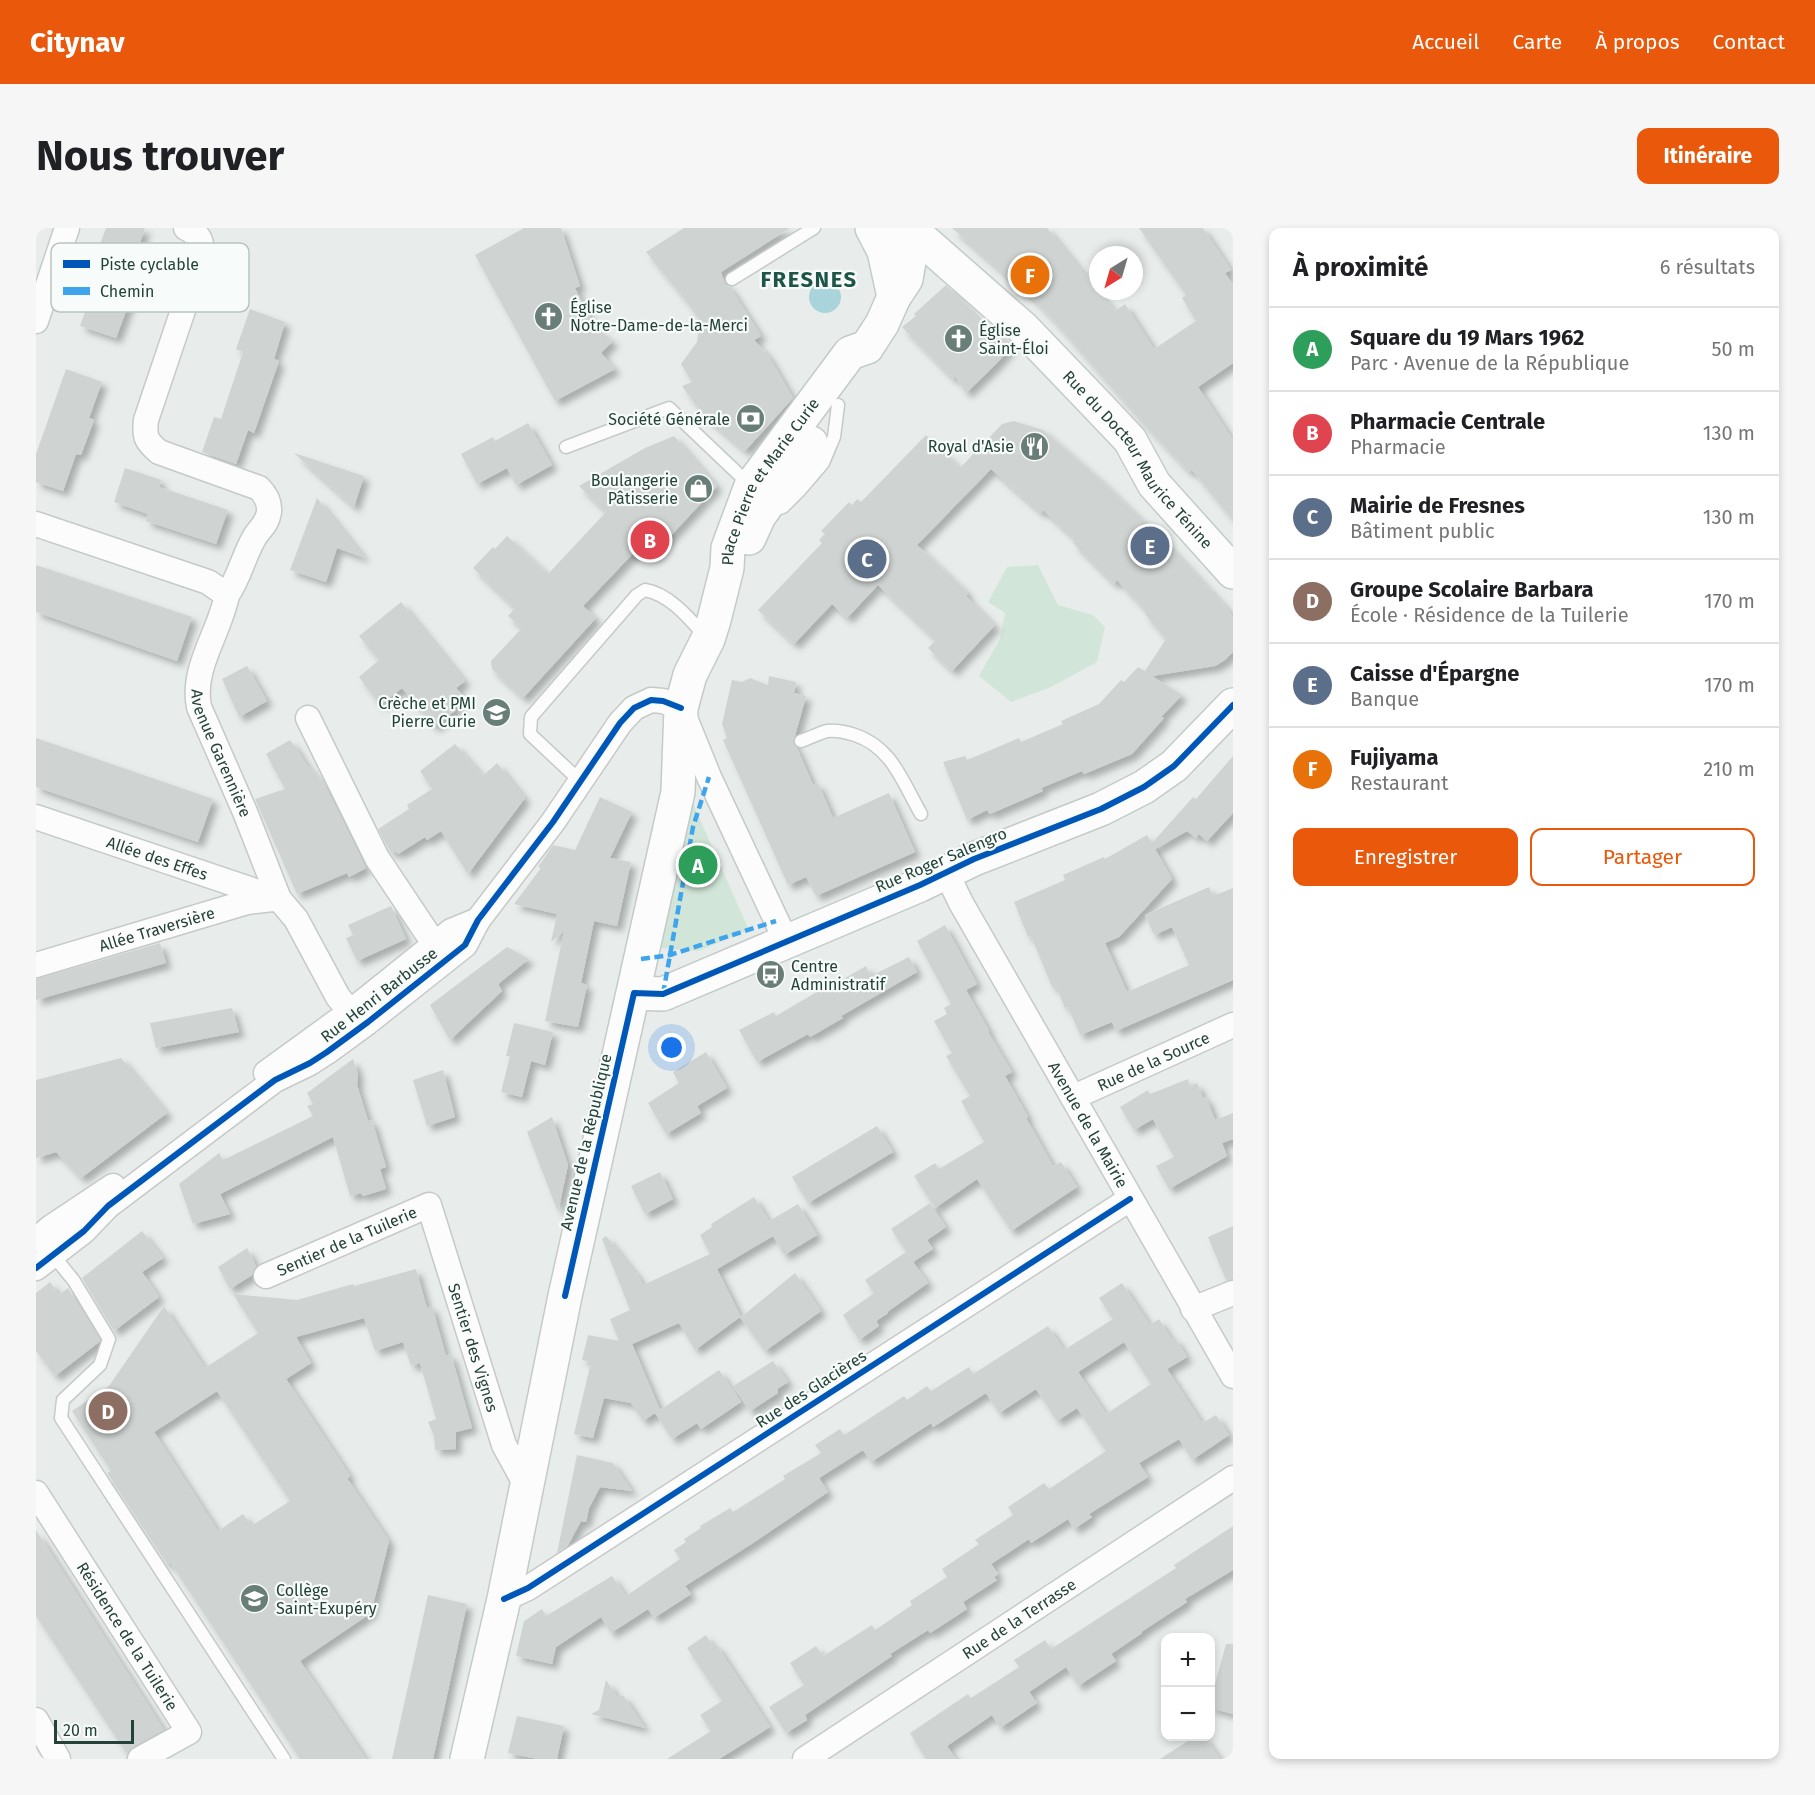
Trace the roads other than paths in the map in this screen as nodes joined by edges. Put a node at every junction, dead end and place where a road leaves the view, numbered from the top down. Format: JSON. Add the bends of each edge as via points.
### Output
{"nodes":[{"id":1,"x":67,"y":228,"type":"edge"},
{"id":2,"x":186,"y":228,"type":"edge"},
{"id":3,"x":814,"y":228,"type":"edge"},
{"id":4,"x":872,"y":228,"type":"edge"},
{"id":5,"x":62,"y":243,"type":"edge"},
{"id":6,"x":201,"y":243,"type":"edge"},
{"id":7,"x":902,"y":256,"type":"edge"},
{"id":8,"x":51,"y":276,"type":"edge"},
{"id":9,"x":732,"y":279,"type":"dead end"},
{"id":10,"x":182,"y":312,"type":"edge"},
{"id":11,"x":36,"y":321,"type":"edge"},
{"id":12,"x":867,"y":347,"type":"junction"},
{"id":13,"x":566,"y":447,"type":"dead end"},
{"id":14,"x":755,"y":501,"type":"junction"},
{"id":15,"x":36,"y":524,"type":"edge"},
{"id":16,"x":1233,"y":572,"type":"edge"},
{"id":17,"x":227,"y":595,"type":"junction"},
{"id":18,"x":708,"y":639,"type":"junction"},
{"id":19,"x":1233,"y":705,"type":"edge"},
{"id":20,"x":681,"y":708,"type":"junction"},
{"id":21,"x":308,"y":718,"type":"dead end"},
{"id":22,"x":801,"y":741,"type":"dead end"},
{"id":23,"x":580,"y":780,"type":"junction"},
{"id":24,"x":921,"y":814,"type":"dead end"},
{"id":25,"x":36,"y":817,"type":"edge"},
{"id":26,"x":946,"y":872,"type":"junction"},
{"id":27,"x":279,"y":899,"type":"junction"},
{"id":28,"x":478,"y":920,"type":"junction"},
{"id":29,"x":786,"y":941,"type":"junction"},
{"id":30,"x":435,"y":945,"type":"junction"},
{"id":31,"x":36,"y":965,"type":"edge"},
{"id":32,"x":634,"y":993,"type":"junction"},
{"id":33,"x":356,"y":1019,"type":"junction"},
{"id":34,"x":1233,"y":1025,"type":"edge"},
{"id":35,"x":1074,"y":1098,"type":"junction"},
{"id":36,"x":1130,"y":1199,"type":"junction"},
{"id":37,"x":429,"y":1205,"type":"joint"},
{"id":38,"x":42,"y":1254,"type":"edge"},
{"id":39,"x":266,"y":1276,"type":"dead end"},
{"id":40,"x":1233,"y":1293,"type":"edge"},
{"id":41,"x":1193,"y":1309,"type":"junction"},
{"id":42,"x":1233,"y":1376,"type":"edge"},
{"id":43,"x":1233,"y":1478,"type":"edge"},
{"id":44,"x":526,"y":1485,"type":"junction"},
{"id":45,"x":36,"y":1493,"type":"edge"},
{"id":46,"x":504,"y":1599,"type":"junction"},
{"id":47,"x":36,"y":1720,"type":"edge"},
{"id":48,"x":58,"y":1759,"type":"edge"},
{"id":49,"x":140,"y":1759,"type":"edge"},
{"id":50,"x":284,"y":1759,"type":"edge"},
{"id":51,"x":467,"y":1759,"type":"edge"},
{"id":52,"x":805,"y":1759,"type":"edge"}],
"edges":[{"from":1,"to":5,"type":"street"},
{"from":2,"to":6,"type":"street","name":"Avenue Garennière","via":[[195,232]]},
{"from":3,"to":9,"type":"lane"},
{"from":4,"to":7,"type":"street","via":[[884,252]]},
{"from":7,"to":12,"type":"street","via":[[882,324]]},
{"from":7,"to":16,"type":"street","name":"Rue du Docteur Maurice Ténine","via":[[944,258],[1023,328],[1130,440],[1154,484]]},
{"from":8,"to":11,"type":"street"},
{"from":10,"to":17,"type":"street","name":"Avenue Garennière","via":[[144,432],[148,443],[159,453],[259,488],[265,494],[269,512],[264,528],[254,538]]},
{"from":12,"to":14,"type":"street","name":"Place Pierre et Marie Curie","via":[[850,353]]},
{"from":12,"to":14,"type":"street","via":[[868,365]]},
{"from":13,"to":14,"type":"lane","via":[[669,408]]},
{"from":14,"to":18,"type":"street","name":"Place Pierre et Marie Curie","via":[[748,540],[727,568]]},
{"from":15,"to":17,"type":"street","via":[[208,582]]},
{"from":17,"to":27,"type":"street","name":"Avenue Garennière","via":[[197,694]]},
{"from":18,"to":20,"type":"street","name":"Place Pierre et Marie Curie","via":[[690,675]]},
{"from":18,"to":23,"type":"lane","via":[[657,592],[645,590],[637,595],[531,717],[530,734]]},
{"from":19,"to":26,"type":"street","name":"Rue Roger Salengro","via":[[1174,766],[1144,787]]},
{"from":20,"to":23,"type":"street","name":"Rue Henri Barbusse","via":[[657,700],[634,708]]},
{"from":20,"to":29,"type":"street","via":[[717,796]]},
{"from":20,"to":32,"type":"street","name":"Avenue de la République","via":[[678,792]]},
{"from":21,"to":30,"type":"street","name":"Rue Henri Barbusse","via":[[377,858]]},
{"from":22,"to":24,"type":"lane","via":[[826,731],[845,731],[874,743],[894,766]]},
{"from":23,"to":28,"type":"street","name":"Rue Henri Barbusse"},
{"from":25,"to":27,"type":"street","name":"Allée des Effes"},
{"from":26,"to":29,"type":"street","name":"Rue Roger Salengro"},
{"from":26,"to":35,"type":"street","name":"Avenue de la Mairie"},
{"from":27,"to":31,"type":"street","name":"Allée Traversière","via":[[247,902]]},
{"from":27,"to":33,"type":"street","name":"Avenue Garennière","via":[[296,920],[338,997]]},
{"from":28,"to":30,"type":"street","name":"Rue Henri Barbusse","via":[[450,931]]},
{"from":28,"to":33,"type":"street","name":"Rue Henri Barbusse","via":[[465,945]]},
{"from":29,"to":32,"type":"street","name":"Rue Roger Salengro","via":[[663,994]]},
{"from":30,"to":33,"type":"street","name":"Rue Henri Barbusse"},
{"from":32,"to":44,"type":"street","name":"Avenue de la République"},
{"from":33,"to":38,"type":"street","name":"Rue Henri Barbusse","via":[[50,1228]]},
{"from":34,"to":35,"type":"street","name":"Rue de la Source"},
{"from":35,"to":36,"type":"street","name":"Avenue de la Mairie"},
{"from":36,"to":41,"type":"street","name":"Avenue de la Mairie"},
{"from":36,"to":46,"type":"street","name":"Rue des Glacières","via":[[528,1588]]},
{"from":37,"to":39,"type":"street","name":"Sentier de la Tuilerie"},
{"from":37,"to":44,"type":"street","name":"Sentier des Vignes","via":[[504,1445]]},
{"from":38,"to":50,"type":"lane","via":[[74,1281],[108,1339],[100,1365],[63,1400],[61,1418]]},
{"from":40,"to":41,"type":"street"},
{"from":41,"to":42,"type":"street","name":"Avenue de la Mairie"},
{"from":43,"to":52,"type":"street","name":"Rue de la Terrasse"},
{"from":44,"to":46,"type":"street","name":"Avenue de la République"},
{"from":45,"to":49,"type":"street","name":"Résidence de la Tuilerie","via":[[189,1732]]},
{"from":46,"to":51,"type":"street","name":"Avenue de la République"},
{"from":47,"to":48,"type":"street"}]}
